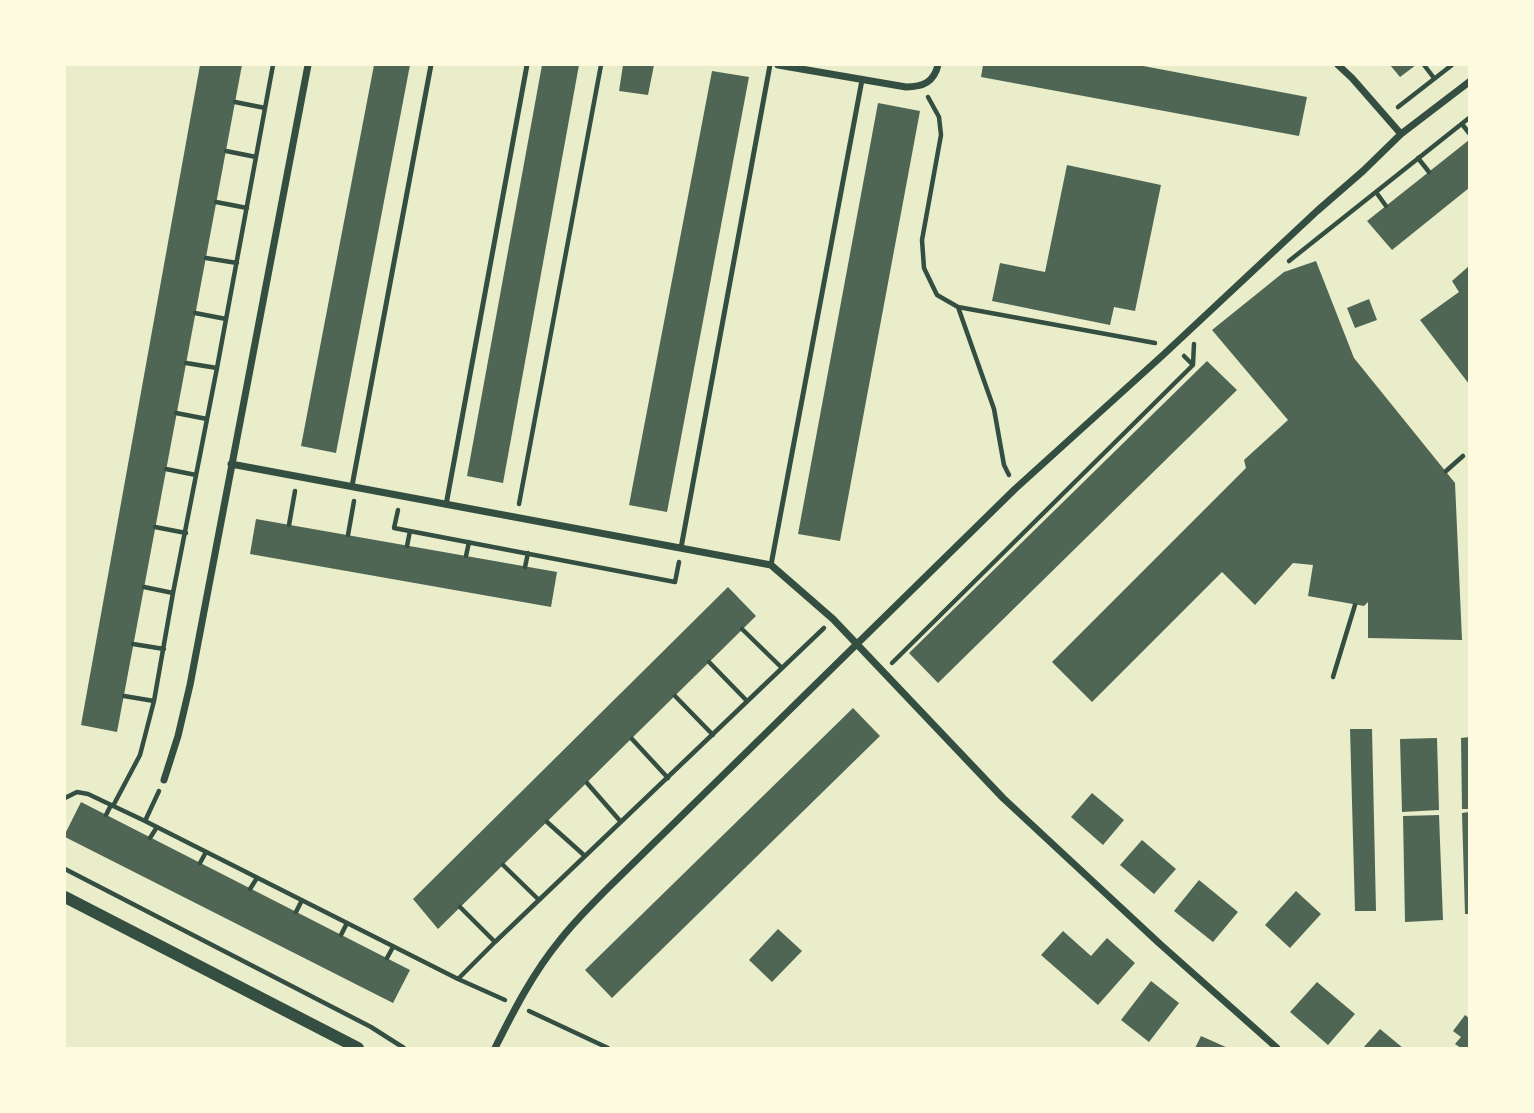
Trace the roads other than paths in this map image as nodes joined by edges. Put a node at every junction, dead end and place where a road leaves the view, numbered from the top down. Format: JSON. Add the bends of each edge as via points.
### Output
{"nodes":[{"id":1,"x":308,"y":65,"type":"edge"},
{"id":2,"x":431,"y":65,"type":"edge"},
{"id":3,"x":527,"y":65,"type":"edge"},
{"id":4,"x":770,"y":65,"type":"edge"},
{"id":5,"x":778,"y":65,"type":"edge"},
{"id":6,"x":938,"y":65,"type":"edge"},
{"id":7,"x":1338,"y":65,"type":"edge"},
{"id":8,"x":862,"y":80,"type":"junction"},
{"id":9,"x":1469,"y":82,"type":"edge"},
{"id":10,"x":1401,"y":134,"type":"junction"},
{"id":11,"x":231,"y":464,"type":"junction"},
{"id":12,"x":354,"y":487,"type":"junction"},
{"id":13,"x":446,"y":505,"type":"junction"},
{"id":14,"x":681,"y":548,"type":"junction"},
{"id":15,"x":771,"y":565,"type":"junction"},
{"id":16,"x":856,"y":643,"type":"junction"},
{"id":17,"x":164,"y":780,"type":"road end"},
{"id":18,"x":65,"y":897,"type":"edge"},
{"id":19,"x":358,"y":1048,"type":"edge"},
{"id":20,"x":495,"y":1048,"type":"edge"},
{"id":21,"x":1277,"y":1048,"type":"edge"}],
"edges":[{"from":1,"to":11,"type":"street"},
{"from":2,"to":12,"type":"lane"},
{"from":3,"to":13,"type":"lane"},
{"from":4,"to":14,"type":"lane"},
{"from":5,"to":8,"type":"street"},
{"from":6,"to":8,"type":"street","via":[[932,79],[922,86]]},
{"from":7,"to":10,"type":"street"},
{"from":8,"to":15,"type":"lane"},
{"from":9,"to":10,"type":"street"},
{"from":10,"to":16,"type":"street","via":[[1015,489]]},
{"from":11,"to":12,"type":"street"},
{"from":11,"to":17,"type":"street","via":[[190,685]]},
{"from":12,"to":13,"type":"street"},
{"from":13,"to":14,"type":"street"},
{"from":14,"to":15,"type":"street"},
{"from":15,"to":16,"type":"street"},
{"from":16,"to":20,"type":"street","via":[[588,908],[549,954]]},
{"from":16,"to":21,"type":"street","via":[[1003,798]]},
{"from":18,"to":19,"type":"street"}]}
